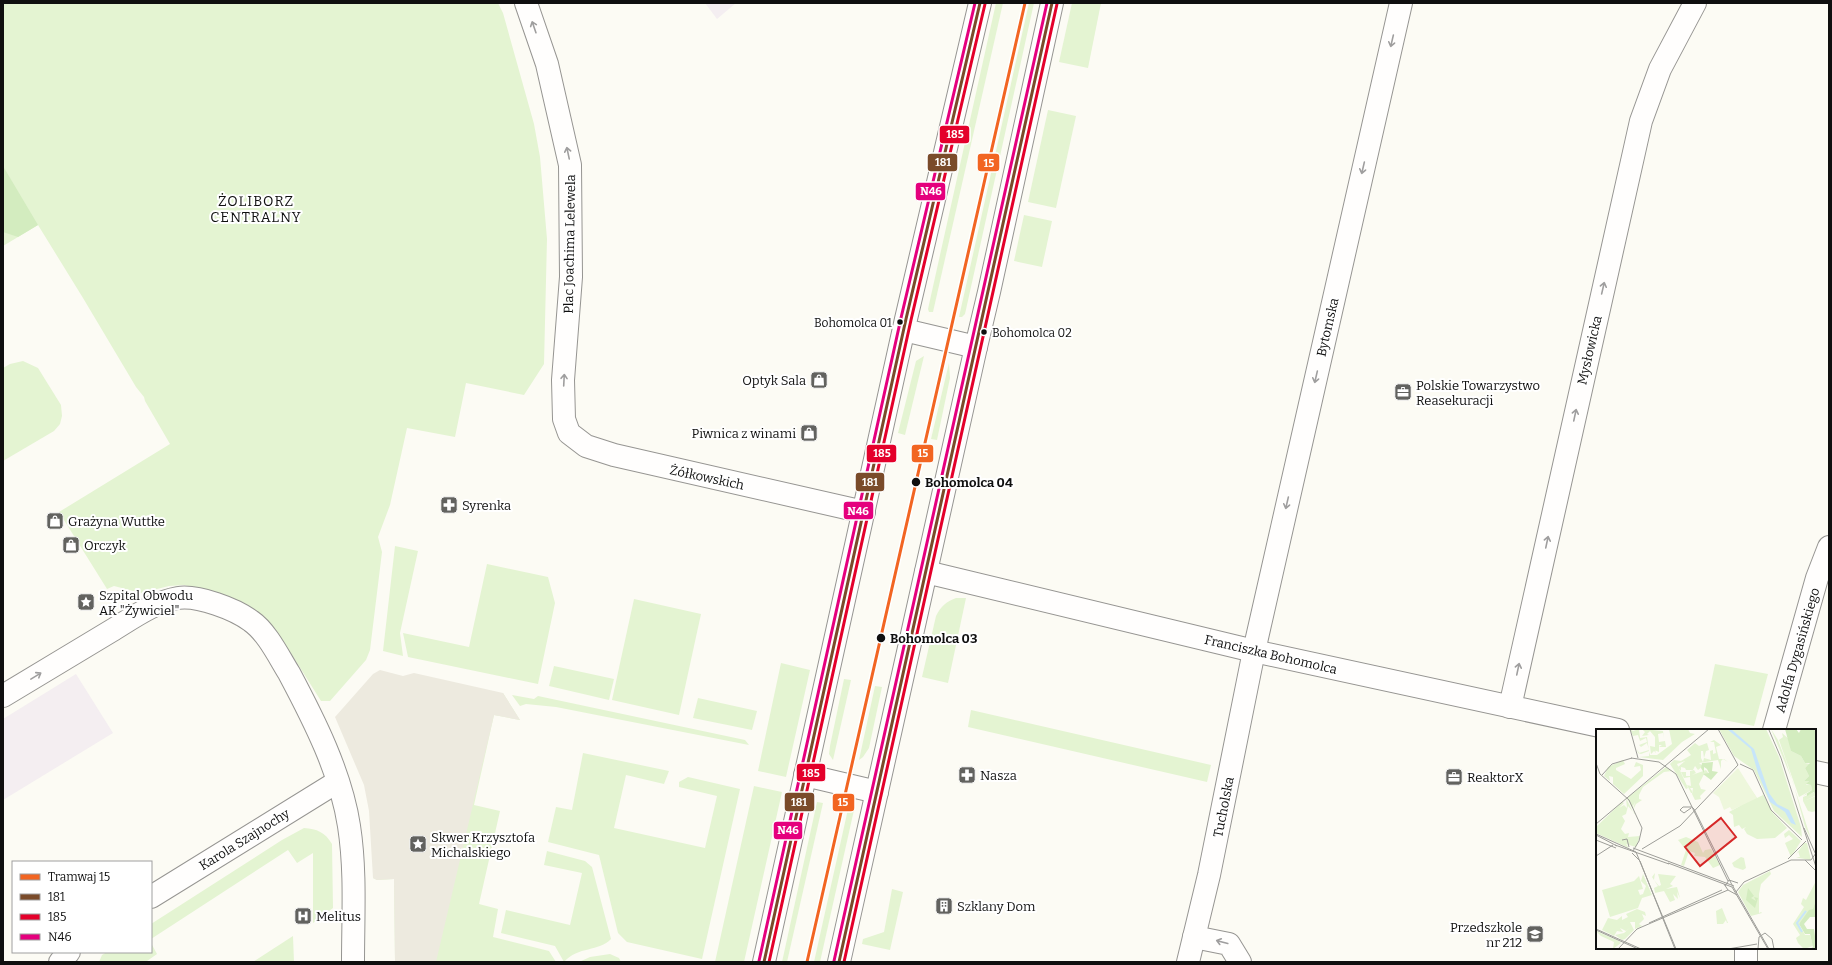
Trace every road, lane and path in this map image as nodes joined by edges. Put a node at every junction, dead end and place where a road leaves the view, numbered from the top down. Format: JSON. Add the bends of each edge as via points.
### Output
{"nodes":[{"id":1,"x":526,"y":3,"type":"edge"},
{"id":2,"x":980,"y":3,"type":"edge"},
{"id":3,"x":1052,"y":3,"type":"edge"},
{"id":4,"x":1400,"y":3,"type":"edge"},
{"id":5,"x":1695,"y":3,"type":"edge"},
{"id":6,"x":904,"y":330,"type":"junction"},
{"id":7,"x":976,"y":347,"type":"junction"},
{"id":8,"x":564,"y":419,"type":"joint"},
{"id":9,"x":864,"y":512,"type":"junction"},
{"id":10,"x":1829,"y":547,"type":"edge"},
{"id":11,"x":926,"y":572,"type":"junction"},
{"id":12,"x":1254,"y":651,"type":"junction"},
{"id":13,"x":3,"y":696,"type":"edge"},
{"id":14,"x":1510,"y":707,"type":"junction"},
{"id":15,"x":1613,"y":729,"type":"edge"},
{"id":16,"x":1774,"y":729,"type":"edge"},
{"id":17,"x":1816,"y":772,"type":"edge"},
{"id":18,"x":805,"y":775,"type":"junction"},
{"id":19,"x":1829,"y":775,"type":"edge"},
{"id":20,"x":338,"y":782,"type":"junction"},
{"id":21,"x":877,"y":792,"type":"junction"},
{"id":22,"x":152,"y":896,"type":"edge"},
{"id":23,"x":1194,"y":937,"type":"junction"},
{"id":24,"x":1746,"y":949,"type":"edge"},
{"id":25,"x":68,"y":953,"type":"edge"},
{"id":26,"x":60,"y":962,"type":"edge"},
{"id":27,"x":353,"y":962,"type":"edge"},
{"id":28,"x":764,"y":962,"type":"edge"},
{"id":29,"x":840,"y":962,"type":"edge"},
{"id":30,"x":1188,"y":962,"type":"edge"},
{"id":31,"x":1240,"y":962,"type":"edge"},
{"id":32,"x":1746,"y":962,"type":"edge"}],
"edges":[{"from":8,"to":1,"type":"street","name":"Plac Joachima Lelewela","one_way":true,"via":[[571,277],[570,164],[547,64]]},
{"from":2,"to":6,"type":"street"},
{"from":3,"to":7,"type":"street"},
{"from":4,"to":12,"type":"street","name":"Bytomska","one_way":true},
{"from":14,"to":5,"type":"street","name":"Mysłowicka","one_way":true,"via":[[1641,121],[1660,69]]},
{"from":6,"to":7,"type":"street"},
{"from":6,"to":9,"type":"street"},
{"from":7,"to":11,"type":"street"},
{"from":8,"to":9,"type":"street","name":"Żółkowskich","via":[[569,433],[586,446],[614,455]]},
{"from":9,"to":18,"type":"street"},
{"from":10,"to":16,"type":"street","name":"Adolfa Dygasińskiego","via":[[1817,578]]},
{"from":11,"to":12,"type":"street","name":"Franciszka Bohomolca"},
{"from":11,"to":21,"type":"street"},
{"from":12,"to":14,"type":"street","name":"Franciszka Bohomolca"},
{"from":12,"to":23,"type":"street","name":"Tucholska"},
{"from":13,"to":20,"type":"street","one_way":true,"via":[[164,602],[179,598],[198,600],[225,607],[252,621],[270,641],[316,724]]},
{"from":14,"to":15,"type":"street","name":"Franciszka Bohomolca"},
{"from":17,"to":19,"type":"street"},
{"from":18,"to":21,"type":"street"},
{"from":18,"to":28,"type":"street"},
{"from":20,"to":22,"type":"street","name":"Karola Szajnochy"},
{"from":20,"to":27,"type":"street","via":[[349,825],[354,867]]},
{"from":21,"to":29,"type":"street"},
{"from":23,"to":30,"type":"street","name":"Tucholska"},
{"from":31,"to":23,"type":"street","one_way":true,"via":[[1229,944]]},
{"from":24,"to":32,"type":"street"},
{"from":25,"to":26,"type":"street"}]}
